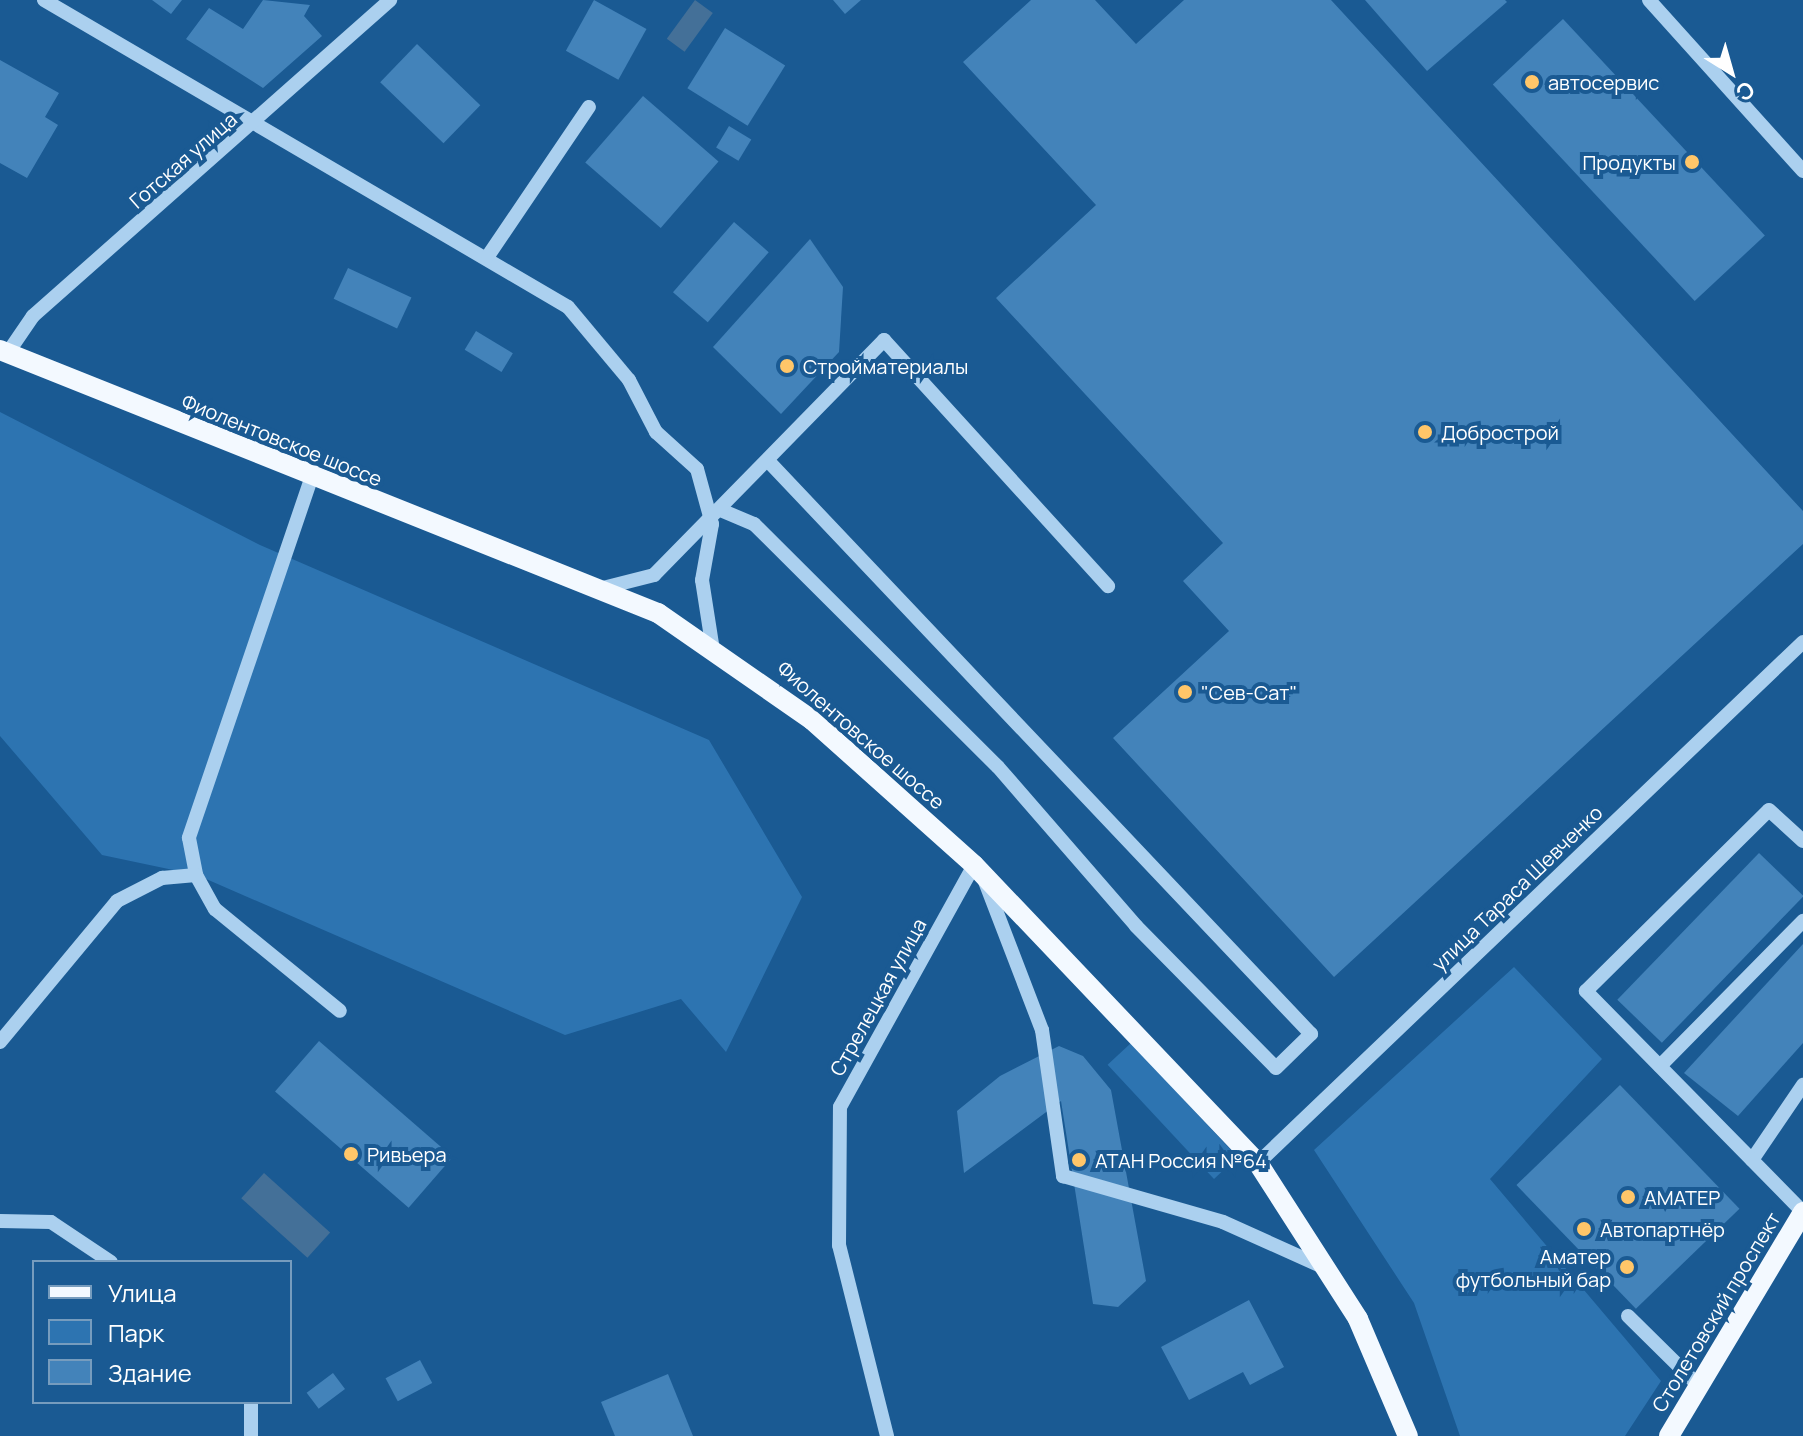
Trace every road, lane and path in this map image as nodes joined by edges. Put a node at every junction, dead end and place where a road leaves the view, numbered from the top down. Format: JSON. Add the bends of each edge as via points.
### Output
{"nodes":[{"id":1,"x":44,"y":0,"type":"edge"},
{"id":2,"x":390,"y":0,"type":"edge"},
{"id":3,"x":1649,"y":0,"type":"edge"},
{"id":4,"x":589,"y":107,"type":"dead end"},
{"id":5,"x":254,"y":124,"type":"junction"},
{"id":6,"x":1803,"y":171,"type":"edge"},
{"id":7,"x":488,"y":256,"type":"junction"},
{"id":8,"x":3,"y":352,"type":"edge"},
{"id":9,"x":770,"y":463,"type":"junction"},
{"id":10,"x":311,"y":479,"type":"junction"},
{"id":11,"x":723,"y":511,"type":"junction"},
{"id":12,"x":712,"y":524,"type":"junction"},
{"id":13,"x":1108,"y":586,"type":"dead end"},
{"id":14,"x":596,"y":590,"type":"junction"},
{"id":15,"x":1803,"y":642,"type":"edge"},
{"id":16,"x":712,"y":644,"type":"junction"},
{"id":17,"x":1803,"y":841,"type":"edge"},
{"id":18,"x":979,"y":872,"type":"junction"},
{"id":19,"x":196,"y":875,"type":"junction"},
{"id":20,"x":1803,"y":921,"type":"edge"},
{"id":21,"x":340,"y":1011,"type":"dead end"},
{"id":22,"x":0,"y":1042,"type":"edge"},
{"id":23,"x":1660,"y":1066,"type":"junction"},
{"id":24,"x":1803,"y":1085,"type":"edge"},
{"id":25,"x":1752,"y":1160,"type":"junction"},
{"id":26,"x":1258,"y":1163,"type":"junction"},
{"id":27,"x":1803,"y":1212,"type":"edge"},
{"id":28,"x":0,"y":1221,"type":"edge"},
{"id":29,"x":108,"y":1260,"type":"edge"},
{"id":30,"x":1328,"y":1269,"type":"junction"},
{"id":31,"x":1628,"y":1316,"type":"dead end"},
{"id":32,"x":1699,"y":1386,"type":"junction"},
{"id":33,"x":251,"y":1404,"type":"edge"},
{"id":34,"x":251,"y":1436,"type":"edge"},
{"id":35,"x":887,"y":1436,"type":"edge"},
{"id":36,"x":1408,"y":1436,"type":"edge"},
{"id":37,"x":1669,"y":1436,"type":"edge"}],
"edges":[{"from":1,"to":5,"type":"street"},
{"from":2,"to":5,"type":"street","name":"Готская улица"},
{"from":3,"to":6,"type":"street"},
{"from":4,"to":7,"type":"street"},
{"from":5,"to":7,"type":"street"},
{"from":5,"to":8,"type":"street","name":"Готская улица","via":[[33,316]]},
{"from":7,"to":12,"type":"street","via":[[568,307],[629,380],[656,432],[697,469]]},
{"from":8,"to":10,"type":"main road","name":"Фиолентовское шоссе"},
{"from":9,"to":11,"type":"street"},
{"from":9,"to":11,"type":"street","via":[[1311,1034],[1276,1068],[1136,926],[998,767],[754,524]]},
{"from":9,"to":13,"type":"street","via":[[884,340]]},
{"from":10,"to":14,"type":"main road","name":"Фиолентовское шоссе"},
{"from":10,"to":19,"type":"street","via":[[189,838]]},
{"from":11,"to":12,"type":"street"},
{"from":12,"to":14,"type":"street","via":[[654,575]]},
{"from":12,"to":16,"type":"street","via":[[702,580]]},
{"from":14,"to":16,"type":"main road","name":"Фиолентовское шоссе"},
{"from":15,"to":26,"type":"street","name":"улица Тараса Шевченко"},
{"from":16,"to":18,"type":"main road","name":"Фиолентовское шоссе","via":[[812,720]]},
{"from":17,"to":23,"type":"street","via":[[1769,810],[1586,991]]},
{"from":18,"to":26,"type":"main road","name":"Фиолентовское шоссе"},
{"from":18,"to":30,"type":"street","via":[[1042,1030],[1063,1176],[1223,1222]]},
{"from":18,"to":35,"type":"street","name":"Стрелецкая улица","via":[[840,1107],[839,1245]]},
{"from":19,"to":21,"type":"street","via":[[215,909]]},
{"from":19,"to":22,"type":"street","via":[[162,878],[117,901]]},
{"from":20,"to":23,"type":"street"},
{"from":23,"to":25,"type":"street"},
{"from":24,"to":25,"type":"street"},
{"from":25,"to":27,"type":"street"},
{"from":26,"to":30,"type":"main road","name":"Фиолентовское шоссе"},
{"from":27,"to":32,"type":"main road","name":"Столетовский проспект"},
{"from":28,"to":29,"type":"street","via":[[51,1222]]},
{"from":30,"to":36,"type":"main road","name":"Фиолентовское шоссе"},
{"from":31,"to":32,"type":"street"},
{"from":32,"to":37,"type":"main road","name":"Столетовский проспект"},
{"from":33,"to":34,"type":"street"}]}
